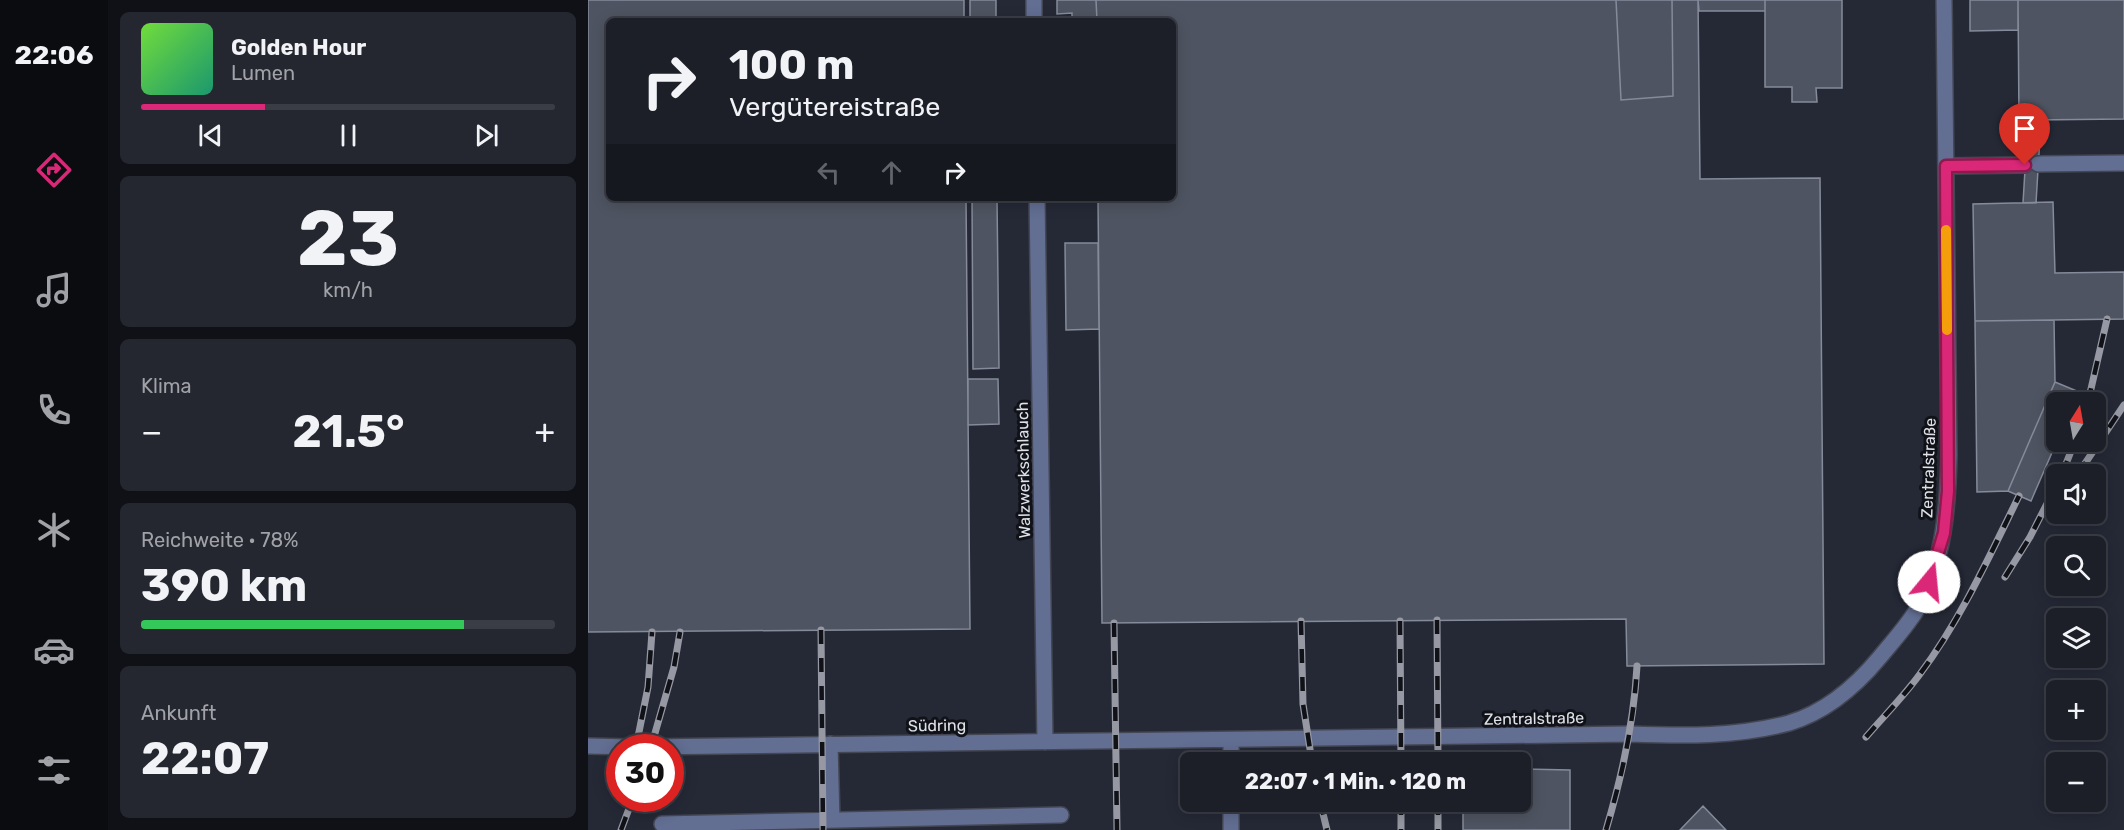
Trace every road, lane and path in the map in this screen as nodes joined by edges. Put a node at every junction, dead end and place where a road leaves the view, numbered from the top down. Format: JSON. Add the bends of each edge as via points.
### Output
{"nodes":[{"id":1,"x":1034,"y":0,"type":"edge"},
{"id":2,"x":1944,"y":0,"type":"edge"},
{"id":3,"x":1034,"y":18,"type":"edge"},
{"id":4,"x":2124,"y":163,"type":"edge"},
{"id":5,"x":1946,"y":166,"type":"junction"},
{"id":6,"x":1037,"y":201,"type":"edge"},
{"id":7,"x":1231,"y":740,"type":"junction"},
{"id":8,"x":1045,"y":742,"type":"junction"},
{"id":9,"x":830,"y":744,"type":"junction"},
{"id":10,"x":588,"y":746,"type":"edge"},
{"id":11,"x":606,"y":746,"type":"edge"},
{"id":12,"x":684,"y":746,"type":"edge"},
{"id":13,"x":1231,"y":752,"type":"edge"},
{"id":14,"x":1231,"y":812,"type":"edge"},
{"id":15,"x":1061,"y":815,"type":"dead end"},
{"id":16,"x":832,"y":820,"type":"junction"},
{"id":17,"x":662,"y":824,"type":"dead end"},
{"id":18,"x":1231,"y":830,"type":"edge"}],
"edges":[{"from":1,"to":3,"type":"street"},
{"from":2,"to":5,"type":"street","name":"Zentralstraße"},
{"from":4,"to":5,"type":"street"},
{"from":5,"to":7,"type":"street","name":"Zentralstraße","via":[[1949,467],[1944,533],[1919,607],[1848,691],[1791,722],[1714,736]]},
{"from":6,"to":8,"type":"street","name":"Walzwerkschlauch"},
{"from":7,"to":8,"type":"street","name":"Südring"},
{"from":7,"to":13,"type":"street"},
{"from":8,"to":9,"type":"street","name":"Südring"},
{"from":9,"to":12,"type":"street","name":"Südring"},
{"from":9,"to":16,"type":"street"},
{"from":10,"to":11,"type":"street"},
{"from":14,"to":18,"type":"street"},
{"from":15,"to":16,"type":"street"},
{"from":16,"to":17,"type":"street"}]}
